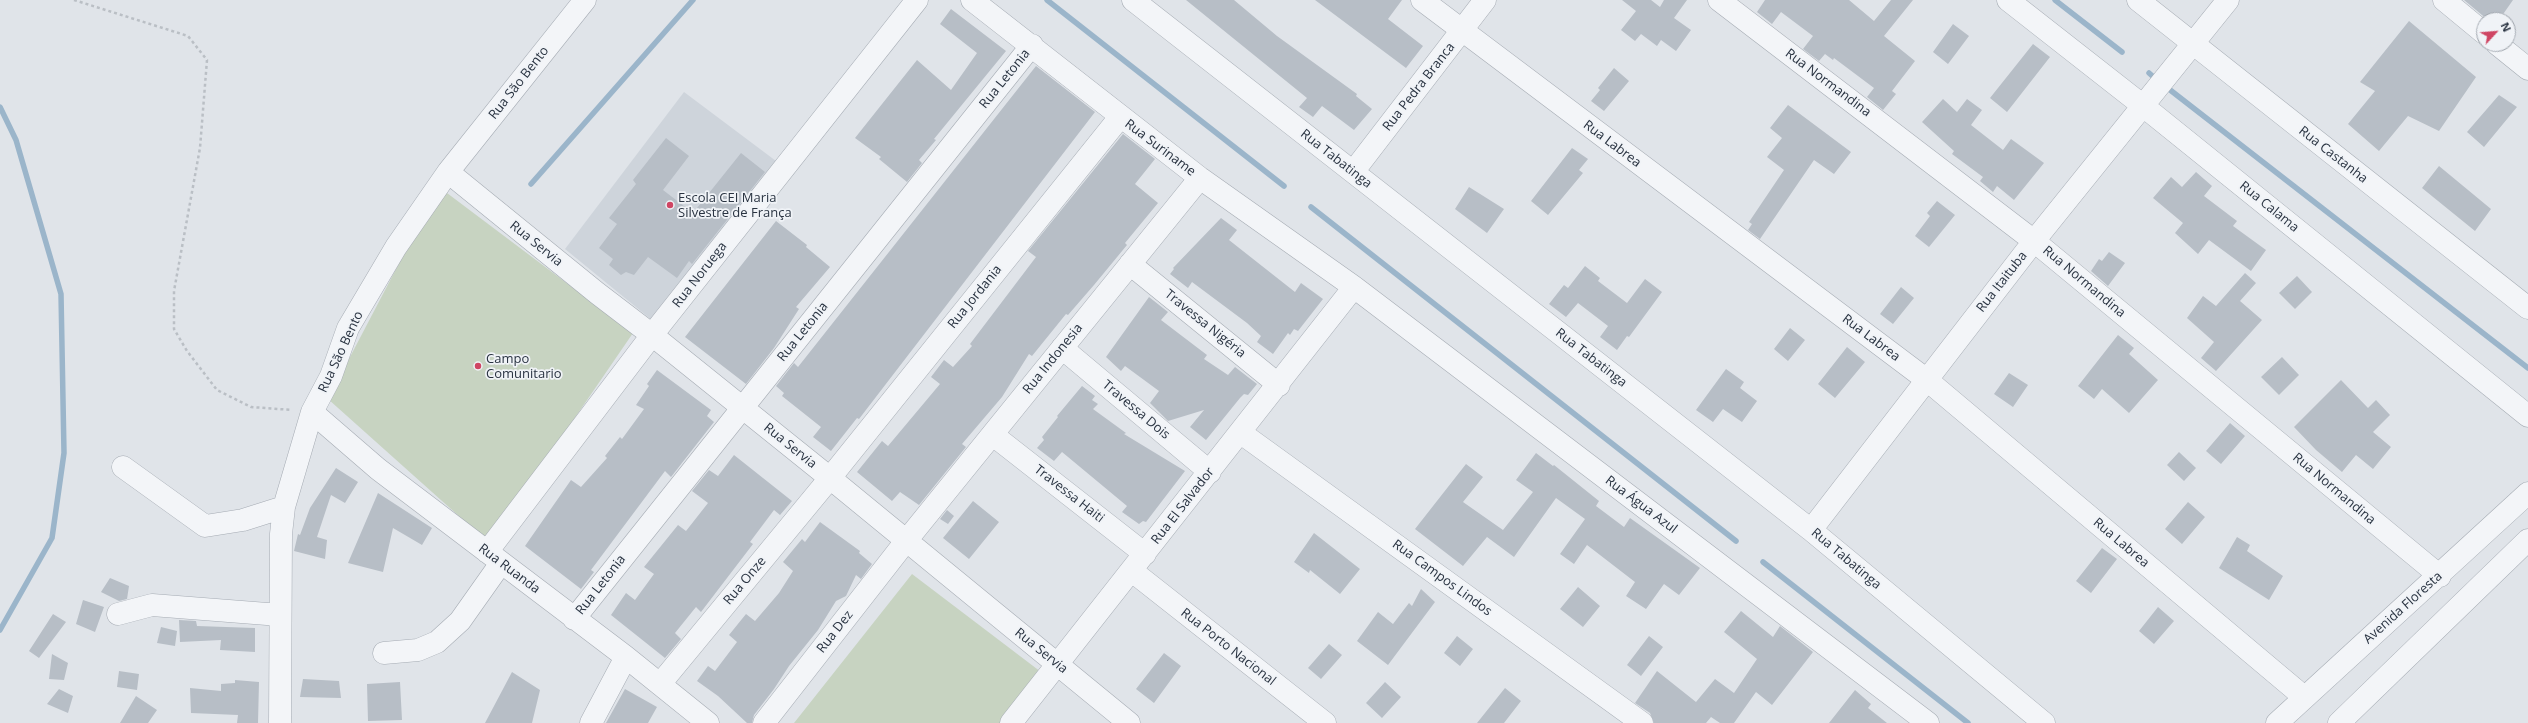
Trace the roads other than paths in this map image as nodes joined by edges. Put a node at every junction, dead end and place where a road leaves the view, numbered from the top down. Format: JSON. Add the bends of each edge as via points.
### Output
{"nodes":[{"id":1,"x":585,"y":0,"type":"edge"},
{"id":2,"x":916,"y":0,"type":"edge"},
{"id":3,"x":972,"y":0,"type":"edge"},
{"id":4,"x":1133,"y":0,"type":"edge"},
{"id":5,"x":1422,"y":0,"type":"edge"},
{"id":6,"x":1484,"y":0,"type":"edge"},
{"id":7,"x":1719,"y":0,"type":"edge"},
{"id":8,"x":2008,"y":0,"type":"edge"},
{"id":9,"x":2138,"y":0,"type":"edge"},
{"id":10,"x":2228,"y":0,"type":"edge"},
{"id":11,"x":2444,"y":0,"type":"edge"},
{"id":12,"x":2476,"y":26,"type":"edge"},
{"id":13,"x":1462,"y":31,"type":"junction"},
{"id":14,"x":2193,"y":44,"type":"junction"},
{"id":15,"x":1032,"y":45,"type":"junction"},
{"id":16,"x":2507,"y":52,"type":"edge"},
{"id":17,"x":2528,"y":69,"type":"edge"},
{"id":18,"x":2142,"y":105,"type":"junction"},
{"id":19,"x":1120,"y":117,"type":"junction"},
{"id":20,"x":448,"y":172,"type":"junction"},
{"id":21,"x":1353,"y":172,"type":"junction"},
{"id":22,"x":1200,"y":178,"type":"junction"},
{"id":23,"x":2034,"y":241,"type":"junction"},
{"id":24,"x":1130,"y":264,"type":"junction"},
{"id":25,"x":1354,"y":287,"type":"junction"},
{"id":26,"x":2528,"y":308,"type":"edge"},
{"id":27,"x":652,"y":335,"type":"junction"},
{"id":28,"x":1062,"y":348,"type":"junction"},
{"id":29,"x":1927,"y":380,"type":"junction"},
{"id":30,"x":1279,"y":385,"type":"junction"},
{"id":31,"x":742,"y":408,"type":"junction"},
{"id":32,"x":312,"y":412,"type":"junction"},
{"id":33,"x":2528,"y":416,"type":"edge"},
{"id":34,"x":1241,"y":433,"type":"junction"},
{"id":35,"x":993,"y":434,"type":"junction"},
{"id":36,"x":123,"y":467,"type":"dead end"},
{"id":37,"x":1210,"y":472,"type":"junction"},
{"id":38,"x":830,"y":478,"type":"junction"},
{"id":39,"x":2528,"y":493,"type":"edge"},
{"id":40,"x":284,"y":507,"type":"junction"},
{"id":41,"x":1811,"y":530,"type":"junction"},
{"id":42,"x":906,"y":540,"type":"junction"},
{"id":43,"x":2528,"y":540,"type":"edge"},
{"id":44,"x":494,"y":557,"type":"junction"},
{"id":45,"x":1138,"y":562,"type":"junction"},
{"id":46,"x":2440,"y":576,"type":"junction"},
{"id":47,"x":118,"y":614,"type":"dead end"},
{"id":48,"x":280,"y":615,"type":"junction"},
{"id":49,"x":574,"y":619,"type":"junction"},
{"id":50,"x":384,"y":653,"type":"dead end"},
{"id":51,"x":626,"y":657,"type":"junction"},
{"id":52,"x":1058,"y":664,"type":"junction"},
{"id":53,"x":660,"y":684,"type":"junction"},
{"id":54,"x":2304,"y":697,"type":"junction"},
{"id":55,"x":1906,"y":716,"type":"edge"},
{"id":56,"x":280,"y":723,"type":"edge"},
{"id":57,"x":591,"y":723,"type":"edge"},
{"id":58,"x":708,"y":723,"type":"edge"},
{"id":59,"x":764,"y":723,"type":"edge"},
{"id":60,"x":1011,"y":723,"type":"edge"},
{"id":61,"x":1129,"y":723,"type":"edge"},
{"id":62,"x":1325,"y":723,"type":"edge"},
{"id":63,"x":1642,"y":723,"type":"edge"},
{"id":64,"x":1928,"y":723,"type":"edge"},
{"id":65,"x":2044,"y":723,"type":"edge"},
{"id":66,"x":2277,"y":723,"type":"edge"},
{"id":67,"x":2339,"y":723,"type":"edge"}],
"edges":[{"from":1,"to":20,"type":"street","name":"Rua São Bento"},
{"from":2,"to":27,"type":"street","name":"Rua Noruega"},
{"from":3,"to":15,"type":"street","name":"Rua Suriname"},
{"from":4,"to":21,"type":"street","name":"Rua Tabatinga"},
{"from":5,"to":13,"type":"street","name":"Rua Labrea"},
{"from":6,"to":13,"type":"street","name":"Rua Pedra Branca"},
{"from":7,"to":23,"type":"street","name":"Rua Normandina"},
{"from":8,"to":18,"type":"street","name":"Rua Calama"},
{"from":9,"to":14,"type":"street","name":"Rua Castanha"},
{"from":10,"to":14,"type":"street","name":"Rua Itaituba"},
{"from":11,"to":12,"type":"street"},
{"from":13,"to":21,"type":"street","name":"Rua Pedra Branca"},
{"from":13,"to":29,"type":"street","name":"Rua Labrea"},
{"from":14,"to":18,"type":"street","name":"Rua Itaituba"},
{"from":14,"to":26,"type":"street","name":"Rua Castanha"},
{"from":15,"to":19,"type":"street","name":"Rua Suriname"},
{"from":15,"to":31,"type":"street","name":"Rua Letonia"},
{"from":16,"to":17,"type":"street"},
{"from":18,"to":23,"type":"street","name":"Rua Itaituba"},
{"from":18,"to":33,"type":"street","name":"Rua Calama"},
{"from":19,"to":22,"type":"street","name":"Rua Suriname"},
{"from":19,"to":38,"type":"street","name":"Rua Jordania"},
{"from":20,"to":27,"type":"street","name":"Rua Servia"},
{"from":20,"to":32,"type":"street","name":"Rua São Bento","via":[[396,247],[348,328],[331,376]]},
{"from":21,"to":41,"type":"street","name":"Rua Tabatinga"},
{"from":22,"to":24,"type":"street","name":"Rua Indonesia"},
{"from":22,"to":25,"type":"street","name":"Rua Suriname"},
{"from":23,"to":29,"type":"street","name":"Rua Itaituba"},
{"from":23,"to":46,"type":"street","name":"Rua Normandina"},
{"from":24,"to":28,"type":"street","name":"Rua Indonesia"},
{"from":24,"to":30,"type":"street","name":"Travessa Nigéria"},
{"from":25,"to":30,"type":"street","name":"Rua El Salvador"},
{"from":25,"to":55,"type":"street","name":"Rua Água Azul"},
{"from":27,"to":31,"type":"street","name":"Rua Servia"},
{"from":27,"to":44,"type":"street","name":"Rua Noruega"},
{"from":28,"to":35,"type":"street","name":"Rua Indonesia"},
{"from":28,"to":37,"type":"street","name":"Travessa Dois"},
{"from":29,"to":41,"type":"street","name":"Rua Itaituba"},
{"from":29,"to":54,"type":"street","name":"Rua Labrea"},
{"from":30,"to":34,"type":"street","name":"Rua El Salvador"},
{"from":31,"to":38,"type":"street","name":"Rua Servia"},
{"from":31,"to":49,"type":"street","name":"Rua Letonia"},
{"from":32,"to":40,"type":"street","name":"Rua São Bento"},
{"from":32,"to":44,"type":"street","name":"Rua Ruanda","via":[[378,469]]},
{"from":34,"to":37,"type":"street","name":"Rua El Salvador"},
{"from":34,"to":63,"type":"street","name":"Rua Campos Lindos"},
{"from":35,"to":42,"type":"street","name":"Rua Indonesia"},
{"from":35,"to":45,"type":"street","name":"Travessa Haiti"},
{"from":36,"to":40,"type":"street","via":[[205,526],[243,520]]},
{"from":37,"to":45,"type":"street","name":"Rua El Salvador"},
{"from":38,"to":42,"type":"street","name":"Rua Servia"},
{"from":38,"to":53,"type":"street","name":"Rua Onze"},
{"from":39,"to":46,"type":"street","name":"Avenida Floresta"},
{"from":40,"to":48,"type":"street","name":"Rua São Bento"},
{"from":41,"to":65,"type":"street","name":"Rua Tabatinga"},
{"from":42,"to":52,"type":"street","name":"Rua Servia"},
{"from":42,"to":59,"type":"street","name":"Rua Dez"},
{"from":43,"to":67,"type":"street"},
{"from":44,"to":49,"type":"street","name":"Rua Ruanda"},
{"from":44,"to":50,"type":"street","name":"Rua Noruega","via":[[460,621],[437,642],[418,650]]},
{"from":45,"to":52,"type":"street","name":"Rua El Salvador"},
{"from":45,"to":62,"type":"street","name":"Rua Porto Nacional"},
{"from":46,"to":54,"type":"street","name":"Avenida Floresta"},
{"from":47,"to":48,"type":"street","via":[[152,605]]},
{"from":48,"to":56,"type":"street","name":"Rua São Bento"},
{"from":49,"to":51,"type":"street","name":"Rua Ruanda"},
{"from":51,"to":53,"type":"street","name":"Rua Ruanda"},
{"from":51,"to":57,"type":"street"},
{"from":52,"to":60,"type":"street","name":"Rua El Salvador"},
{"from":52,"to":61,"type":"street","name":"Rua Servia"},
{"from":53,"to":58,"type":"street","name":"Rua Ruanda"},
{"from":54,"to":66,"type":"street","name":"Avenida Floresta"},
{"from":55,"to":64,"type":"street","name":"Rua Água Azul"}]}
